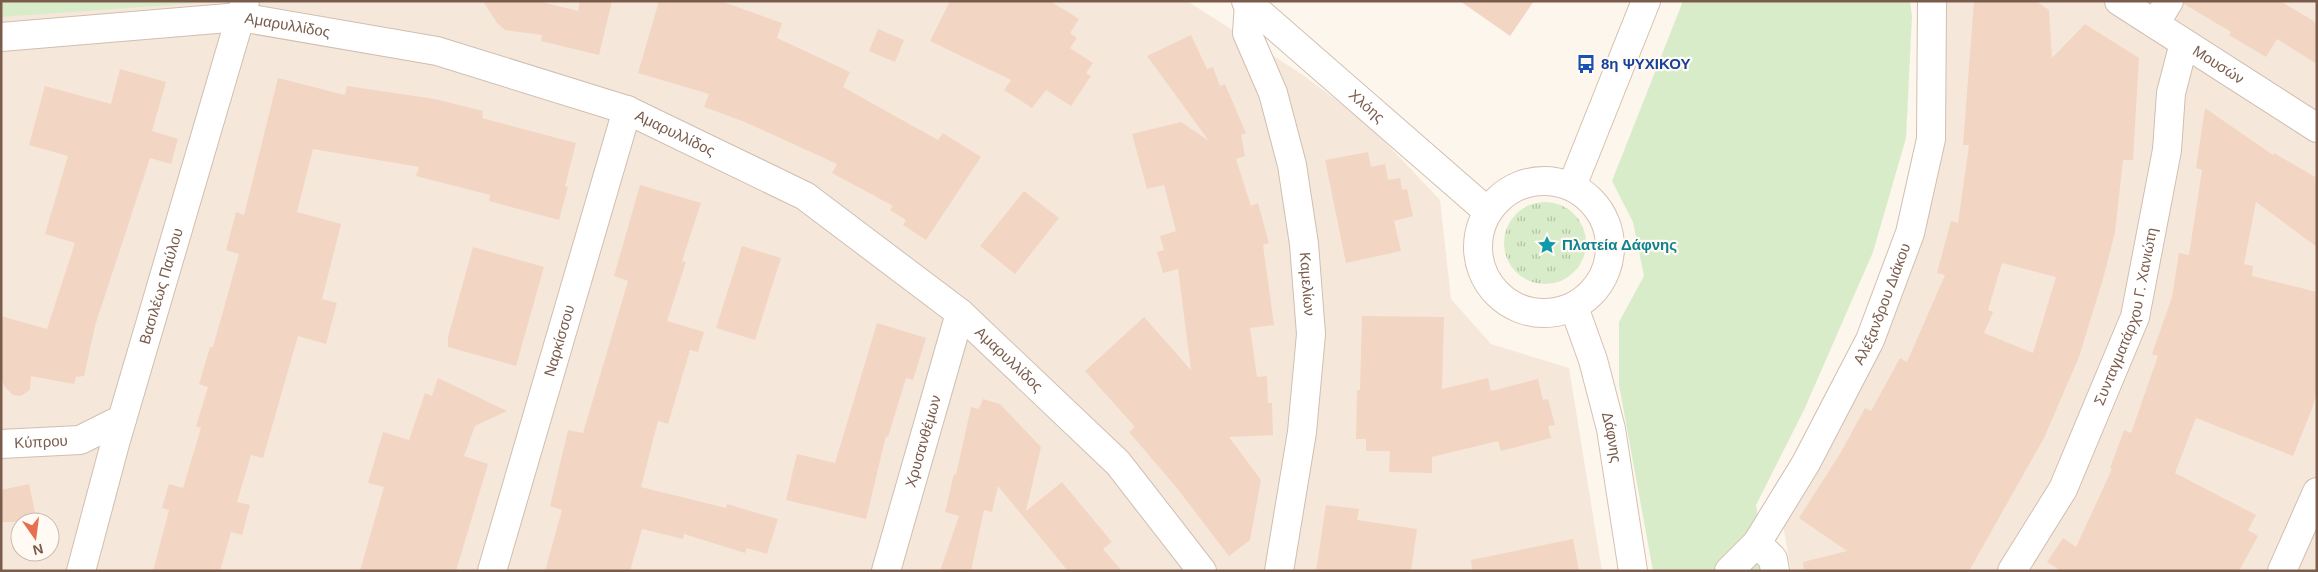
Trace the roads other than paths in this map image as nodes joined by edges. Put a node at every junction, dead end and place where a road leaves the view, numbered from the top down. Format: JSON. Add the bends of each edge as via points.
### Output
{"nodes":[{"id":1,"x":1646,"y":1,"type":"edge"},
{"id":2,"x":1932,"y":1,"type":"edge"},
{"id":3,"x":2119,"y":1,"type":"edge"},
{"id":4,"x":2169,"y":1,"type":"edge"},
{"id":5,"x":1248,"y":2,"type":"edge"},
{"id":6,"x":243,"y":9,"type":"edge"},
{"id":7,"x":2155,"y":24,"type":"junction"},
{"id":8,"x":1,"y":36,"type":"edge"},
{"id":9,"x":2184,"y":43,"type":"junction"},
{"id":10,"x":627,"y":110,"type":"junction"},
{"id":11,"x":2317,"y":128,"type":"edge"},
{"id":12,"x":1572,"y":186,"type":"junction"},
{"id":13,"x":1487,"y":212,"type":"junction"},
{"id":14,"x":1574,"y":307,"type":"junction"},
{"id":15,"x":960,"y":312,"type":"junction"},
{"id":16,"x":122,"y":419,"type":"junction"},
{"id":17,"x":80,"y":440,"type":"junction"},
{"id":18,"x":1,"y":444,"type":"edge"},
{"id":19,"x":108,"y":469,"type":"junction"},
{"id":20,"x":2317,"y":492,"type":"edge"},
{"id":21,"x":1756,"y":543,"type":"junction"},
{"id":22,"x":80,"y":571,"type":"edge"},
{"id":23,"x":492,"y":571,"type":"edge"},
{"id":24,"x":886,"y":571,"type":"edge"},
{"id":25,"x":1202,"y":571,"type":"edge"},
{"id":26,"x":1279,"y":571,"type":"edge"},
{"id":27,"x":1633,"y":571,"type":"edge"},
{"id":28,"x":1729,"y":571,"type":"edge"},
{"id":29,"x":1775,"y":571,"type":"edge"},
{"id":30,"x":2012,"y":571,"type":"edge"},
{"id":31,"x":2282,"y":571,"type":"edge"}],
"edges":[{"from":1,"to":12,"type":"street"},
{"from":2,"to":21,"type":"street","name":"Αλέξανδρου Διάκου","via":[[1931,139],[1910,232],[1870,340],[1806,462]]},
{"from":3,"to":7,"type":"street","name":"Μουσών"},
{"from":4,"to":7,"type":"street"},
{"from":5,"to":13,"type":"street","name":"Χλόης"},
{"from":5,"to":26,"type":"street","name":"Καμελίων","via":[[1247,33],[1273,93],[1292,164],[1304,244],[1311,334],[1302,432]]},
{"from":6,"to":8,"type":"street","name":"Αμαρυλλίδος"},
{"from":6,"to":10,"type":"street","name":"Αμαρυλλίδος","via":[[437,51]]},
{"from":6,"to":16,"type":"street","name":"Βασιλέως Παύλου"},
{"from":7,"to":9,"type":"street","name":"Μουσών"},
{"from":9,"to":11,"type":"street","name":"Μουσών"},
{"from":9,"to":30,"type":"street","name":"Συνταγματάρχου Γ. Χανιώτη","via":[[2171,93],[2167,150],[2135,317],[2063,489]]},
{"from":10,"to":15,"type":"street","name":"Αμαρυλλίδος","via":[[805,196]]},
{"from":10,"to":23,"type":"street","name":"Ναρκίσσου"},
{"from":12,"to":13,"type":"street","via":[[1548,181],[1525,183],[1503,194]]},
{"from":12,"to":14,"type":"street","via":[[1590,198],[1603,215],[1610,235],[1610,257],[1600,283],[1591,295]]},
{"from":13,"to":14,"type":"street","via":[[1479,232],[1477,253],[1482,274],[1494,292],[1511,306],[1531,313],[1553,314]]},
{"from":14,"to":27,"type":"street","name":"Δάφνης","via":[[1593,360],[1611,429]]},
{"from":15,"to":24,"type":"street","name":"Χρυσανθέμων"},
{"from":15,"to":25,"type":"street","name":"Αμαρυλλίδος","via":[[1118,463]]},
{"from":16,"to":17,"type":"street","name":"Κύπρου"},
{"from":16,"to":19,"type":"street","name":"Βασιλέως Παύλου"},
{"from":17,"to":18,"type":"street","name":"Κύπρου"},
{"from":17,"to":19,"type":"street","name":"Κύπρου"},
{"from":19,"to":22,"type":"street","name":"Βασιλέως Παύλου"},
{"from":20,"to":31,"type":"street"},
{"from":21,"to":28,"type":"street","name":"Αλέξανδρου Διάκου"},
{"from":21,"to":29,"type":"street","via":[[1773,559]]}]}
